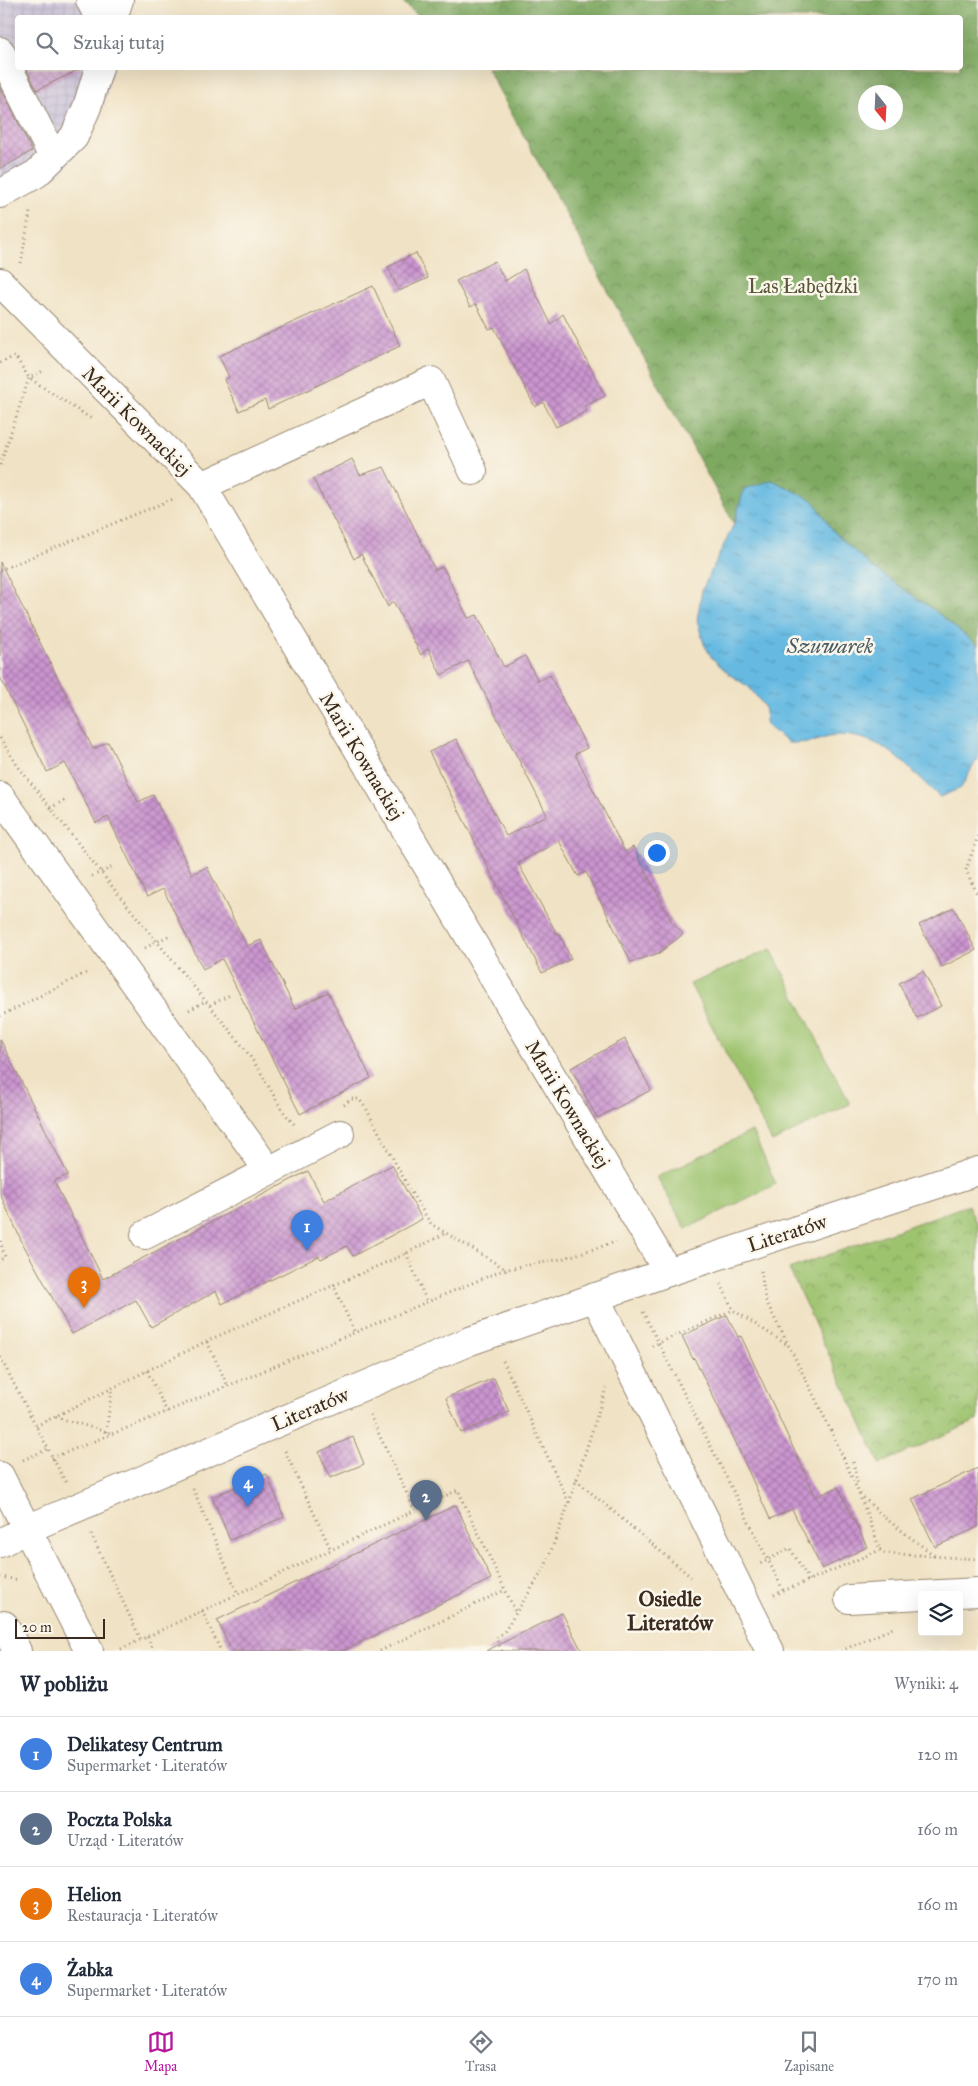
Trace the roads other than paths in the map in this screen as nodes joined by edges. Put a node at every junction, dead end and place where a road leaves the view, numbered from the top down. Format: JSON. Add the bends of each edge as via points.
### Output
{"nodes":[{"id":1,"x":90,"y":0,"type":"edge"},
{"id":2,"x":120,"y":0,"type":"edge"},
{"id":3,"x":98,"y":15,"type":"edge"},
{"id":4,"x":114,"y":15,"type":"edge"},
{"id":5,"x":0,"y":51,"type":"edge"},
{"id":6,"x":98,"y":70,"type":"edge"},
{"id":7,"x":44,"y":166,"type":"junction"},
{"id":8,"x":0,"y":194,"type":"edge"},
{"id":9,"x":8,"y":290,"type":"edge"},
{"id":10,"x":473,"y":471,"type":"dead end"},
{"id":11,"x":190,"y":492,"type":"junction"},
{"id":12,"x":0,"y":796,"type":"edge"},
{"id":13,"x":338,"y":1121,"type":"road end"},
{"id":14,"x":268,"y":1170,"type":"junction"},
{"id":15,"x":978,"y":1170,"type":"edge"},
{"id":16,"x":146,"y":1235,"type":"dead end"},
{"id":17,"x":668,"y":1272,"type":"junction"},
{"id":18,"x":595,"y":1297,"type":"junction"},
{"id":19,"x":8,"y":1470,"type":"edge"},
{"id":20,"x":27,"y":1529,"type":"junction"},
{"id":21,"x":0,"y":1543,"type":"edge"},
{"id":22,"x":978,"y":1592,"type":"edge"},
{"id":23,"x":849,"y":1599,"type":"dead end"},
{"id":24,"x":4,"y":1626,"type":"dead end"},
{"id":25,"x":17,"y":1651,"type":"edge"},
{"id":26,"x":90,"y":1651,"type":"edge"},
{"id":27,"x":770,"y":1651,"type":"edge"}],
"edges":[{"from":1,"to":3,"type":"street"},
{"from":2,"to":4,"type":"street"},
{"from":5,"to":7,"type":"street"},
{"from":6,"to":7,"type":"street","via":[[74,137]]},
{"from":7,"to":8,"type":"street"},
{"from":9,"to":11,"type":"street","name":"Marii Kownackiej","via":[[72,355]]},
{"from":10,"to":11,"type":"street","via":[[431,381]]},
{"from":11,"to":17,"type":"street","name":"Marii Kownackiej"},
{"from":12,"to":14,"type":"street"},
{"from":13,"to":14,"type":"street"},
{"from":14,"to":16,"type":"street"},
{"from":15,"to":17,"type":"street","name":"Literatów"},
{"from":17,"to":18,"type":"street","name":"Literatów"},
{"from":18,"to":20,"type":"street","name":"Literatów","via":[[470,1341]]},
{"from":18,"to":27,"type":"street"},
{"from":19,"to":20,"type":"street"},
{"from":20,"to":21,"type":"street","name":"Literatów"},
{"from":20,"to":26,"type":"street"},
{"from":22,"to":23,"type":"street"},
{"from":24,"to":25,"type":"street"}]}
